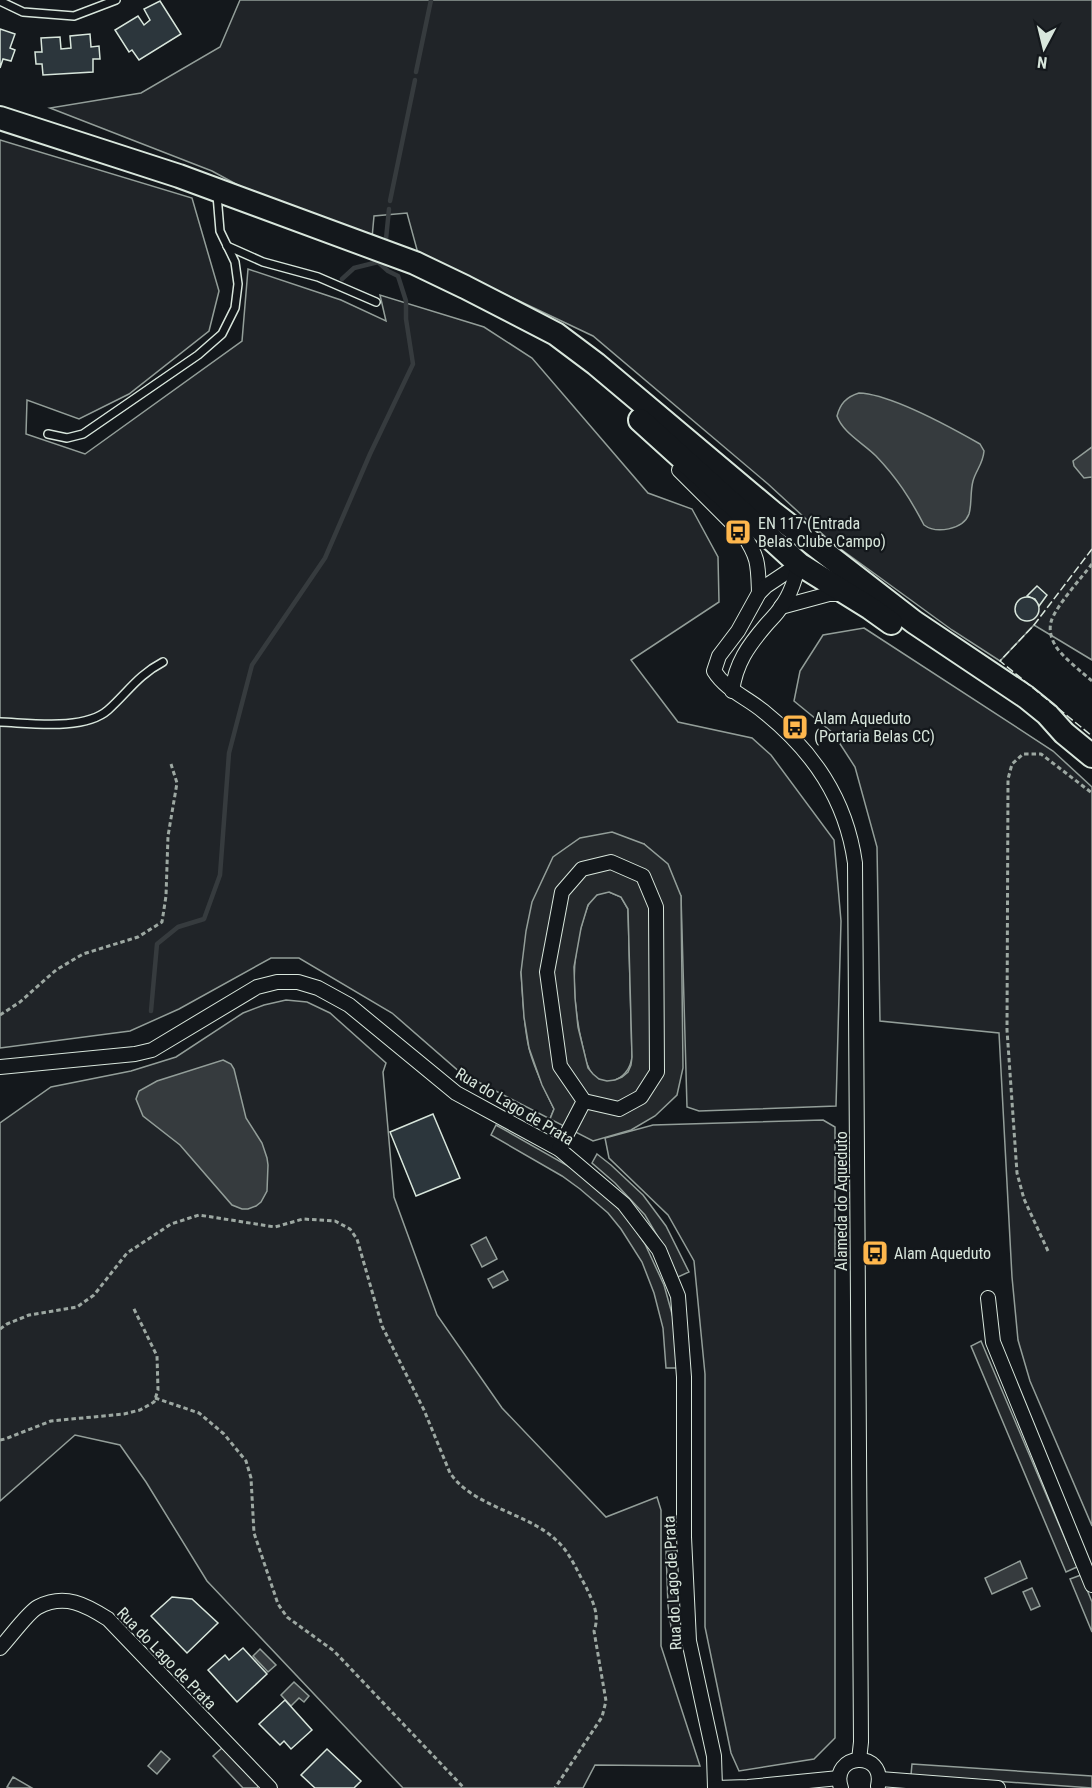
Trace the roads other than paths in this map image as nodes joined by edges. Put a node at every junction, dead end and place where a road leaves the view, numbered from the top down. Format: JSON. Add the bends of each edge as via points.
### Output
{"nodes":[{"id":1,"x":116,"y":0,"type":"edge"},
{"id":2,"x":0,"y":1,"type":"edge"},
{"id":3,"x":0,"y":118,"type":"edge"},
{"id":4,"x":216,"y":189,"type":"junction"},
{"id":5,"x":227,"y":246,"type":"junction"},
{"id":6,"x":376,"y":302,"type":"dead end"},
{"id":7,"x":517,"y":313,"type":"junction"},
{"id":8,"x":648,"y":428,"type":"junction"},
{"id":9,"x":48,"y":434,"type":"dead end"},
{"id":10,"x":787,"y":523,"type":"junction"},
{"id":11,"x":799,"y":564,"type":"junction"},
{"id":12,"x":759,"y":594,"type":"junction"},
{"id":13,"x":847,"y":594,"type":"junction"},
{"id":14,"x":781,"y":607,"type":"junction"},
{"id":15,"x":914,"y":622,"type":"junction"},
{"id":16,"x":163,"y":662,"type":"dead end"},
{"id":17,"x":732,"y":691,"type":"junction"},
{"id":18,"x":0,"y":722,"type":"edge"},
{"id":19,"x":1064,"y":733,"type":"junction"},
{"id":20,"x":1092,"y":756,"type":"edge"},
{"id":21,"x":0,"y":1066,"type":"edge"},
{"id":22,"x":584,"y":1101,"type":"junction"},
{"id":23,"x":559,"y":1149,"type":"junction"},
{"id":24,"x":988,"y":1298,"type":"dead end"},
{"id":25,"x":1092,"y":1585,"type":"edge"},
{"id":26,"x":0,"y":1648,"type":"edge"},
{"id":27,"x":859,"y":1760,"type":"junction"},
{"id":28,"x":840,"y":1783,"type":"edge"},
{"id":29,"x":879,"y":1784,"type":"edge"},
{"id":30,"x":270,"y":1788,"type":"edge"},
{"id":31,"x":715,"y":1788,"type":"edge"},
{"id":32,"x":998,"y":1788,"type":"edge"}],
"edges":[{"from":1,"to":2,"type":"lane","via":[[74,16],[23,12]]},
{"from":3,"to":4,"type":"main road"},
{"from":4,"to":5,"type":"lane","via":[[220,231]]},
{"from":4,"to":7,"type":"main road","via":[[415,263]]},
{"from":5,"to":6,"type":"lane"},
{"from":5,"to":9,"type":"lane","via":[[235,262],[238,284],[235,308],[222,334],[198,355],[83,434],[67,438]]},
{"from":7,"to":8,"type":"main road","via":[[559,345]]},
{"from":7,"to":10,"type":"main road","via":[[556,334],[596,364]]},
{"from":8,"to":11,"type":"main road"},
{"from":8,"to":12,"type":"street","via":[[676,466],[743,534],[755,554]]},
{"from":10,"to":11,"type":"main road"},
{"from":10,"to":15,"type":"main road"},
{"from":11,"to":12,"type":"street","name":"Alameda do Aqueduto"},
{"from":11,"to":13,"type":"main road"},
{"from":11,"to":14,"type":"street","via":[[795,582]]},
{"from":11,"to":15,"type":"main road","via":[[839,576]]},
{"from":12,"to":17,"type":"street","name":"Alameda do Aqueduto","via":[[719,656],[714,671]]},
{"from":13,"to":14,"type":"street","via":[[829,594]]},
{"from":13,"to":19,"type":"main road"},
{"from":14,"to":17,"type":"street","via":[[741,658]]},
{"from":15,"to":19,"type":"main road","via":[[1026,697]]},
{"from":16,"to":18,"type":"lane","via":[[148,670],[106,711],[91,720],[53,724]]},
{"from":17,"to":27,"type":"street","name":"Alameda do Aqueduto","via":[[778,723],[817,765],[844,817],[855,863]]},
{"from":19,"to":20,"type":"main road"},
{"from":21,"to":23,"type":"street","name":"Rua do Lago de Prata","via":[[152,1050],[257,987],[298,982],[349,1005],[456,1093]]},
{"from":22,"to":22,"type":"street","via":[[560,1066],[548,972],[562,892],[582,870],[611,862],[643,876],[656,907],[657,1072],[641,1097],[619,1109]]},
{"from":22,"to":23,"type":"street"},
{"from":23,"to":31,"type":"street","name":"Rua do Lago de Prata","via":[[624,1204],[659,1250],[678,1296],[684,1377],[688,1641],[714,1756]]},
{"from":24,"to":25,"type":"street","via":[[993,1342]]},
{"from":26,"to":30,"type":"street","name":"Rua do Lago de Prata","via":[[36,1607],[71,1600],[91,1608],[108,1619]]},
{"from":27,"to":28,"type":"street","via":[[841,1770]]},
{"from":27,"to":29,"type":"street","via":[[874,1767]]},
{"from":28,"to":31,"type":"street"},
{"from":29,"to":32,"type":"street"}]}
